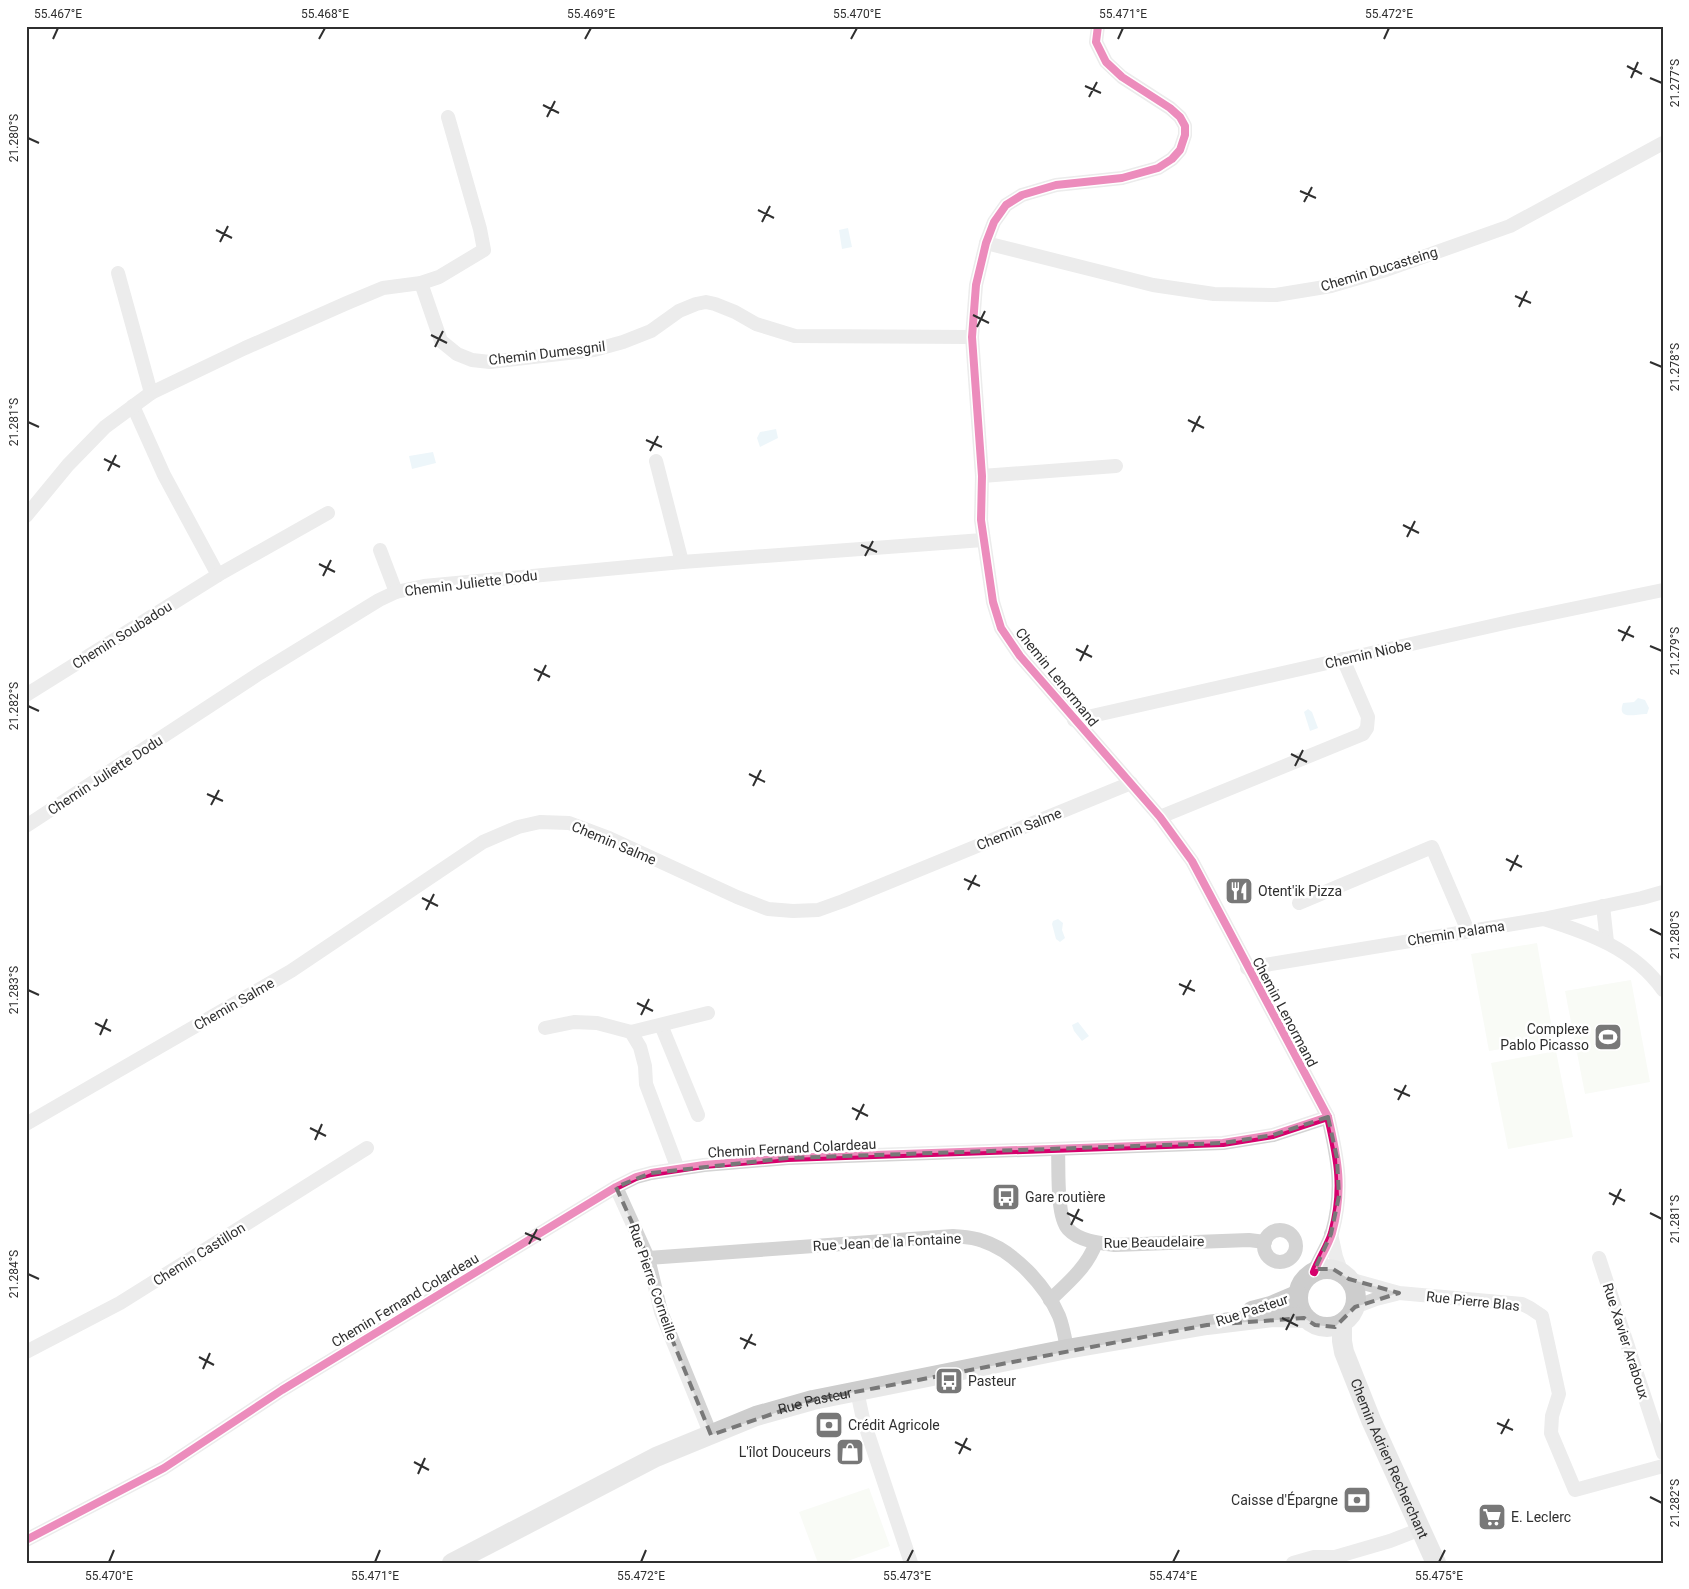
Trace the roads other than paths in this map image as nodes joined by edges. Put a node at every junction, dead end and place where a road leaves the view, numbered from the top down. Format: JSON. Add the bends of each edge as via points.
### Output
{"nodes":[{"id":1,"x":1098,"y":26,"type":"edge"},
{"id":2,"x":448,"y":117,"type":"dead end"},
{"id":3,"x":1663,"y":143,"type":"edge"},
{"id":4,"x":986,"y":243,"type":"junction"},
{"id":5,"x":118,"y":273,"type":"dead end"},
{"id":6,"x":421,"y":283,"type":"junction"},
{"id":7,"x":972,"y":337,"type":"junction"},
{"id":8,"x":151,"y":393,"type":"junction"},
{"id":9,"x":133,"y":406,"type":"junction"},
{"id":10,"x":656,"y":461,"type":"dead end"},
{"id":11,"x":1116,"y":466,"type":"dead end"},
{"id":12,"x":982,"y":476,"type":"junction"},
{"id":13,"x":328,"y":513,"type":"dead end"},
{"id":14,"x":26,"y":516,"type":"edge"},
{"id":15,"x":983,"y":540,"type":"junction"},
{"id":16,"x":380,"y":550,"type":"dead end"},
{"id":17,"x":682,"y":562,"type":"junction"},
{"id":18,"x":218,"y":575,"type":"junction"},
{"id":19,"x":1663,"y":590,"type":"edge"},
{"id":20,"x":396,"y":592,"type":"junction"},
{"id":21,"x":1343,"y":659,"type":"junction"},
{"id":22,"x":26,"y":695,"type":"edge"},
{"id":23,"x":1074,"y":720,"type":"junction"},
{"id":24,"x":1131,"y":784,"type":"junction"},
{"id":25,"x":1160,"y":817,"type":"junction"},
{"id":26,"x":26,"y":826,"type":"edge"},
{"id":27,"x":1663,"y":892,"type":"edge"},
{"id":28,"x":1299,"y":903,"type":"dead end"},
{"id":29,"x":1603,"y":906,"type":"junction"},
{"id":30,"x":1543,"y":919,"type":"junction"},
{"id":31,"x":1468,"y":931,"type":"junction"},
{"id":32,"x":1606,"y":942,"type":"junction"},
{"id":33,"x":1247,"y":968,"type":"junction"},
{"id":34,"x":1663,"y":990,"type":"edge"},
{"id":35,"x":708,"y":1013,"type":"dead end"},
{"id":36,"x":661,"y":1025,"type":"junction"},
{"id":37,"x":545,"y":1028,"type":"dead end"},
{"id":38,"x":631,"y":1032,"type":"junction"},
{"id":39,"x":698,"y":1114,"type":"dead end"},
{"id":40,"x":1328,"y":1117,"type":"junction"},
{"id":41,"x":26,"y":1124,"type":"edge"},
{"id":42,"x":367,"y":1148,"type":"dead end"},
{"id":43,"x":1058,"y":1149,"type":"junction"},
{"id":44,"x":678,"y":1169,"type":"junction"},
{"id":45,"x":616,"y":1187,"type":"junction"},
{"id":46,"x":1331,"y":1234,"type":"junction"},
{"id":47,"x":1265,"y":1242,"type":"dead end"},
{"id":48,"x":1096,"y":1243,"type":"junction"},
{"id":49,"x":648,"y":1258,"type":"junction"},
{"id":50,"x":1599,"y":1258,"type":"dead end"},
{"id":51,"x":1314,"y":1272,"type":"junction"},
{"id":52,"x":1346,"y":1276,"type":"junction"},
{"id":53,"x":1399,"y":1293,"type":"junction"},
{"id":54,"x":1297,"y":1294,"type":"junction"},
{"id":55,"x":1050,"y":1300,"type":"junction"},
{"id":56,"x":1355,"y":1307,"type":"junction"},
{"id":57,"x":1304,"y":1318,"type":"junction"},
{"id":58,"x":1207,"y":1324,"type":"junction"},
{"id":59,"x":1333,"y":1326,"type":"junction"},
{"id":60,"x":1067,"y":1349,"type":"junction"},
{"id":61,"x":26,"y":1352,"type":"edge"},
{"id":62,"x":857,"y":1392,"type":"junction"},
{"id":63,"x":711,"y":1435,"type":"junction"},
{"id":64,"x":1663,"y":1453,"type":"edge"},
{"id":65,"x":1663,"y":1466,"type":"edge"},
{"id":66,"x":1421,"y":1529,"type":"junction"},
{"id":67,"x":26,"y":1540,"type":"edge"},
{"id":68,"x":1336,"y":1560,"type":"edge"},
{"id":69,"x":452,"y":1563,"type":"edge"},
{"id":70,"x":911,"y":1563,"type":"edge"},
{"id":71,"x":1293,"y":1563,"type":"edge"},
{"id":72,"x":1436,"y":1563,"type":"edge"}],
"edges":[{"from":1,"to":4,"type":"street","name":"Chemin Lenormand","via":[[1096,42],[1106,62],[1122,77],[1170,108],[1182,121],[1185,135],[1180,150],[1158,168],[1122,178],[1056,185],[1022,195],[1006,205],[994,222]]},
{"from":2,"to":6,"type":"street","via":[[484,250],[439,277]]},
{"from":3,"to":4,"type":"street","name":"Chemin Ducasteing","via":[[1510,226],[1386,270],[1331,286],[1276,295],[1214,294],[1153,285]]},
{"from":4,"to":7,"type":"street","name":"Chemin Lenormand","via":[[976,285]]},
{"from":5,"to":8,"type":"street"},
{"from":6,"to":7,"type":"street","name":"Chemin Dumesgnil","via":[[441,341],[457,354],[490,362],[594,350],[651,331],[679,311],[706,302],[735,312],[756,324],[795,336]]},
{"from":6,"to":8,"type":"street","via":[[383,288]]},
{"from":7,"to":12,"type":"street","name":"Chemin Lenormand"},
{"from":8,"to":9,"type":"street"},
{"from":9,"to":14,"type":"street","via":[[105,427],[68,465]]},
{"from":9,"to":18,"type":"street","via":[[164,475]]},
{"from":10,"to":17,"type":"street"},
{"from":11,"to":12,"type":"street"},
{"from":12,"to":15,"type":"street","name":"Chemin Lenormand"},
{"from":13,"to":18,"type":"street","name":"Chemin Soubadou"},
{"from":15,"to":17,"type":"street","name":"Chemin Juliette Dodu"},
{"from":15,"to":23,"type":"street","name":"Chemin Lenormand","via":[[993,602],[1001,628],[1020,656]]},
{"from":16,"to":20,"type":"street"},
{"from":17,"to":20,"type":"street","name":"Chemin Juliette Dodu","via":[[424,586]]},
{"from":18,"to":22,"type":"street","name":"Chemin Soubadou"},
{"from":19,"to":21,"type":"street","name":"Chemin Niobe"},
{"from":20,"to":26,"type":"street","name":"Chemin Juliette Dodu","via":[[260,673]]},
{"from":21,"to":23,"type":"street","name":"Chemin Niobe"},
{"from":21,"to":25,"type":"street","via":[[1368,717],[1363,734]]},
{"from":23,"to":24,"type":"street","name":"Chemin Lenormand"},
{"from":24,"to":25,"type":"street","name":"Chemin Lenormand"},
{"from":24,"to":41,"type":"street","name":"Chemin Salme","via":[[818,910],[768,909],[569,823],[540,822],[518,827],[483,842],[291,971]]},
{"from":25,"to":33,"type":"street","name":"Chemin Lenormand","via":[[1192,861]]},
{"from":27,"to":29,"type":"street","name":"Chemin Palama"},
{"from":28,"to":31,"type":"street","via":[[1432,848]]},
{"from":29,"to":30,"type":"street","name":"Chemin Palama"},
{"from":29,"to":32,"type":"street"},
{"from":30,"to":31,"type":"street","name":"Chemin Palama"},
{"from":30,"to":32,"type":"street"},
{"from":31,"to":33,"type":"street","name":"Chemin Palama"},
{"from":32,"to":34,"type":"street","via":[[1630,956]]},
{"from":33,"to":40,"type":"street","name":"Chemin Lenormand"},
{"from":35,"to":36,"type":"street"},
{"from":36,"to":38,"type":"street"},
{"from":36,"to":39,"type":"street"},
{"from":37,"to":38,"type":"street","via":[[574,1022],[597,1023]]},
{"from":38,"to":44,"type":"street","via":[[640,1047],[646,1084]]},
{"from":40,"to":43,"type":"street","name":"Chemin Fernand Colardeau","via":[[1248,1140]]},
{"from":40,"to":46,"type":"street","name":"Chemin Lenormand","via":[[1337,1158],[1339,1196]]},
{"from":42,"to":61,"type":"street","name":"Chemin Castillon","via":[[120,1303]]},
{"from":43,"to":44,"type":"street","name":"Chemin Fernand Colardeau","via":[[788,1158]]},
{"from":43,"to":48,"type":"street","name":"Rue Beaudelaire","via":[[1061,1214],[1068,1229]]},
{"from":44,"to":45,"type":"street","name":"Chemin Fernand Colardeau","via":[[643,1175]]},
{"from":45,"to":49,"type":"street","name":"Rue Pierre Corneille"},
{"from":45,"to":67,"type":"street","name":"Chemin Fernand Colardeau","via":[[282,1390],[164,1468]]},
{"from":46,"to":51,"type":"street","name":"Chemin Lenormand"},
{"from":46,"to":52,"type":"street","name":"Chemin Lenormand","via":[[1336,1257]]},
{"from":47,"to":48,"type":"street","name":"Rue Beaudelaire"},
{"from":48,"to":55,"type":"street","via":[[1080,1272]]},
{"from":49,"to":55,"type":"street","name":"Rue Jean de la Fontaine","via":[[943,1237],[971,1238],[993,1244],[1011,1255]]},
{"from":49,"to":63,"type":"street","name":"Rue Pierre Corneille","via":[[661,1312]]},
{"from":50,"to":64,"type":"street","name":"Rue Xavier Araboux"},
{"from":51,"to":52,"type":"main road","via":[[1333,1269]]},
{"from":51,"to":54,"type":"main road","via":[[1300,1285]]},
{"from":52,"to":53,"type":"street","name":"Rue Pierre Blas"},
{"from":52,"to":56,"type":"main road","via":[[1354,1288]]},
{"from":53,"to":56,"type":"street","name":"Rue Pierre Blas"},
{"from":53,"to":65,"type":"street","name":"Rue Pierre Blas","via":[[1522,1304],[1542,1316],[1559,1394],[1551,1433],[1575,1490]]},
{"from":54,"to":57,"type":"main road"},
{"from":54,"to":58,"type":"main road","name":"Rue Pasteur","via":[[1271,1306]]},
{"from":55,"to":60,"type":"street","name":"Rue Jean de la Fontaine","via":[[1059,1316]]},
{"from":56,"to":59,"type":"main road","via":[[1352,1314]]},
{"from":57,"to":58,"type":"main road","name":"Rue Pasteur","via":[[1273,1317]]},
{"from":57,"to":59,"type":"main road","via":[[1315,1325]]},
{"from":58,"to":60,"type":"main road","name":"Rue Pasteur"},
{"from":59,"to":66,"type":"main road","name":"Chemin Adrien Recherchant","via":[[1342,1341],[1371,1420]]},
{"from":60,"to":62,"type":"main road","name":"Rue Pasteur"},
{"from":62,"to":63,"type":"main road","name":"Rue Pasteur","via":[[756,1416]]},
{"from":62,"to":70,"type":"street"},
{"from":63,"to":69,"type":"main road","name":"Rue Pasteur","via":[[656,1457]]},
{"from":66,"to":68,"type":"street"},
{"from":66,"to":72,"type":"main road","name":"Chemin Adrien Recherchant"},
{"from":68,"to":71,"type":"street","via":[[1314,1557]]}]}
